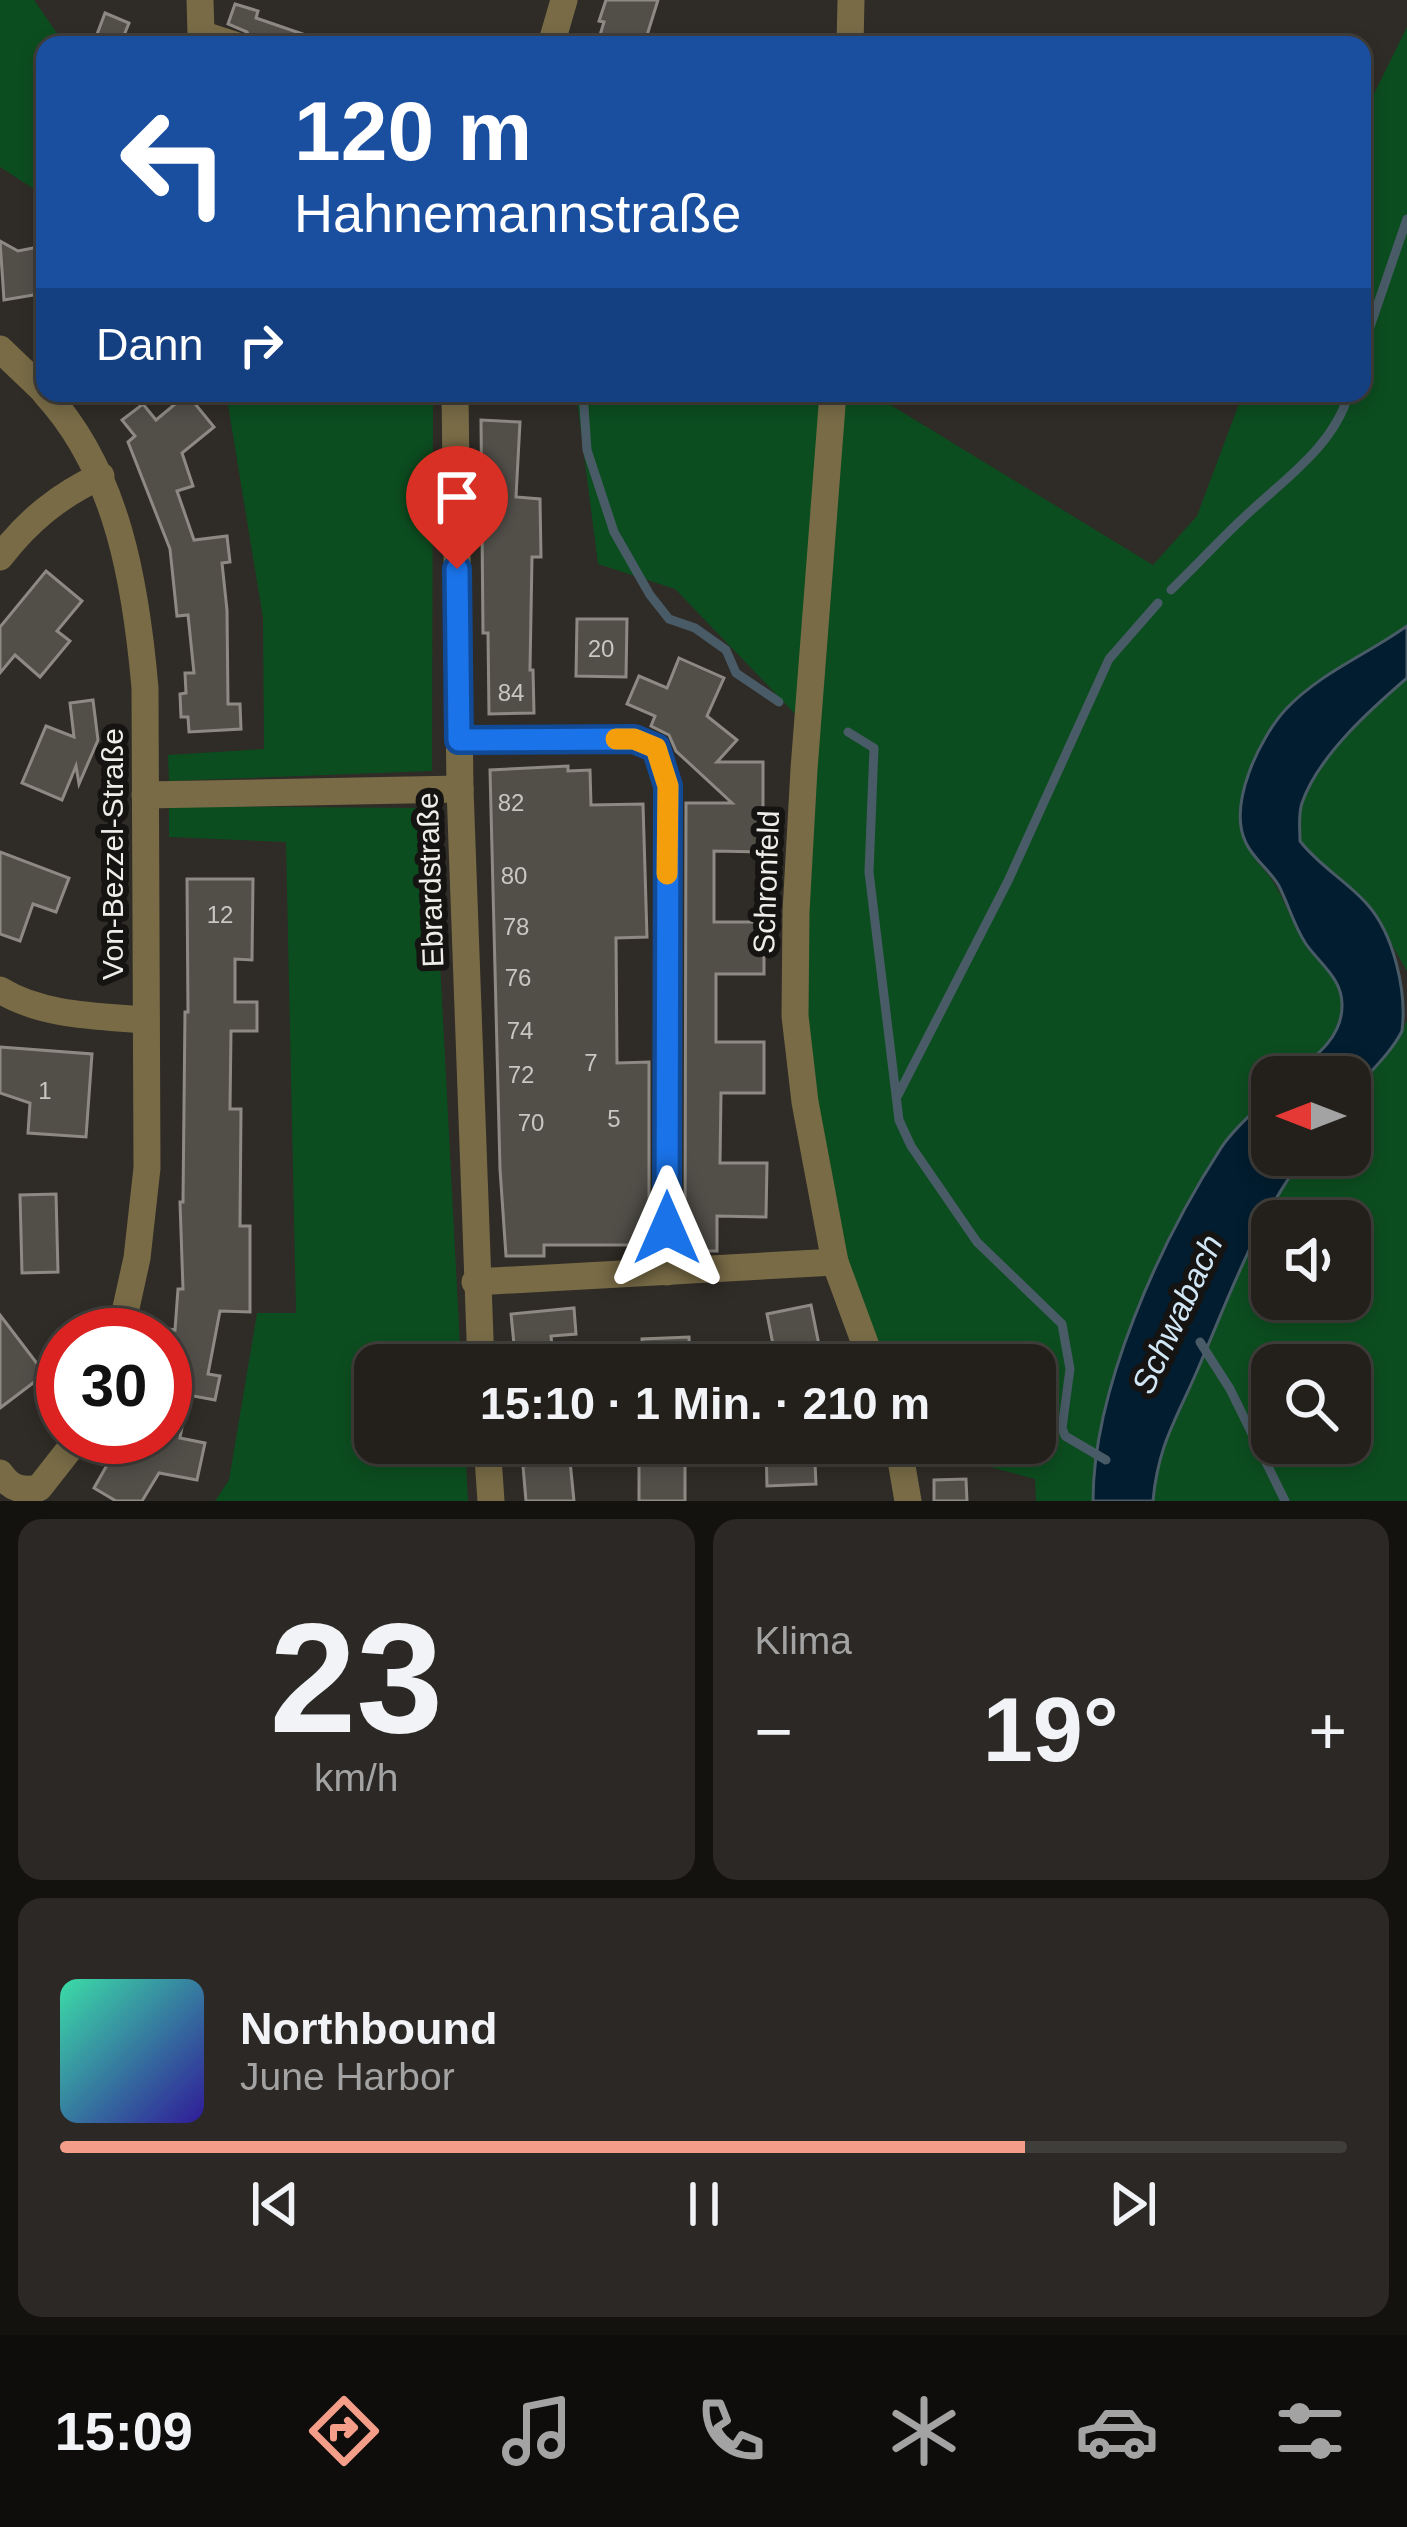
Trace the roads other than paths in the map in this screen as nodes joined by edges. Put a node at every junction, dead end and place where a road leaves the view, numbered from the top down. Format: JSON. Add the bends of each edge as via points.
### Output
{"nodes":[{"id":1,"x":200,"y":0,"type":"edge"},
{"id":2,"x":564,"y":0,"type":"edge"},
{"id":3,"x":851,"y":0,"type":"edge"},
{"id":4,"x":208,"y":36,"type":"edge"},
{"id":5,"x":554,"y":36,"type":"edge"},
{"id":6,"x":850,"y":36,"type":"edge"},
{"id":7,"x":0,"y":349,"type":"edge"},
{"id":8,"x":36,"y":384,"type":"edge"},
{"id":9,"x":53,"y":402,"type":"edge"},
{"id":10,"x":455,"y":402,"type":"edge"},
{"id":11,"x":832,"y":402,"type":"edge"},
{"id":12,"x":101,"y":476,"type":"junction"},
{"id":13,"x":0,"y":557,"type":"edge"},
{"id":14,"x":459,"y":740,"type":"junction"},
{"id":15,"x":460,"y":789,"type":"junction"},
{"id":16,"x":145,"y":795,"type":"junction"},
{"id":17,"x":0,"y":990,"type":"edge"},
{"id":18,"x":146,"y":1020,"type":"junction"},
{"id":19,"x":835,"y":1262,"type":"junction"},
{"id":20,"x":667,"y":1272,"type":"junction"},
{"id":21,"x":476,"y":1282,"type":"junction"},
{"id":22,"x":126,"y":1308,"type":"edge"},
{"id":23,"x":480,"y":1344,"type":"edge"},
{"id":24,"x":865,"y":1344,"type":"edge"},
{"id":25,"x":58,"y":1464,"type":"edge"},
{"id":26,"x":488,"y":1464,"type":"edge"},
{"id":27,"x":902,"y":1464,"type":"edge"},
{"id":28,"x":11,"y":1482,"type":"edge"},
{"id":29,"x":491,"y":1501,"type":"edge"},
{"id":30,"x":908,"y":1501,"type":"edge"}],
"edges":[{"from":1,"to":4,"type":"street"},
{"from":2,"to":5,"type":"street"},
{"from":3,"to":6,"type":"street"},
{"from":7,"to":8,"type":"street","name":"Von-Bezzel-Straße"},
{"from":9,"to":12,"type":"street","name":"Von-Bezzel-Straße"},
{"from":10,"to":14,"type":"street","name":"Ebrardstraße"},
{"from":11,"to":19,"type":"street","name":"Schronfeld","via":[[803,769],[795,1016]]},
{"from":12,"to":13,"type":"street","via":[[57,500]]},
{"from":12,"to":16,"type":"street","name":"Von-Bezzel-Straße","via":[[140,633]]},
{"from":14,"to":15,"type":"street","name":"Ebrardstraße"},
{"from":14,"to":20,"type":"street","via":[[634,739],[656,748],[668,786]]},
{"from":15,"to":16,"type":"street"},
{"from":15,"to":21,"type":"street","name":"Ebrardstraße"},
{"from":16,"to":18,"type":"street","name":"Von-Bezzel-Straße"},
{"from":17,"to":18,"type":"street","via":[[82,1015]]},
{"from":18,"to":22,"type":"street","name":"Von-Bezzel-Straße","via":[[147,1168]]},
{"from":19,"to":20,"type":"street"},
{"from":19,"to":24,"type":"street","name":"Schronfeld"},
{"from":20,"to":21,"type":"street"},
{"from":21,"to":23,"type":"street","name":"Ebrardstraße"},
{"from":25,"to":28,"type":"street","via":[[40,1488]]},
{"from":26,"to":29,"type":"street"},
{"from":27,"to":30,"type":"street"}]}
